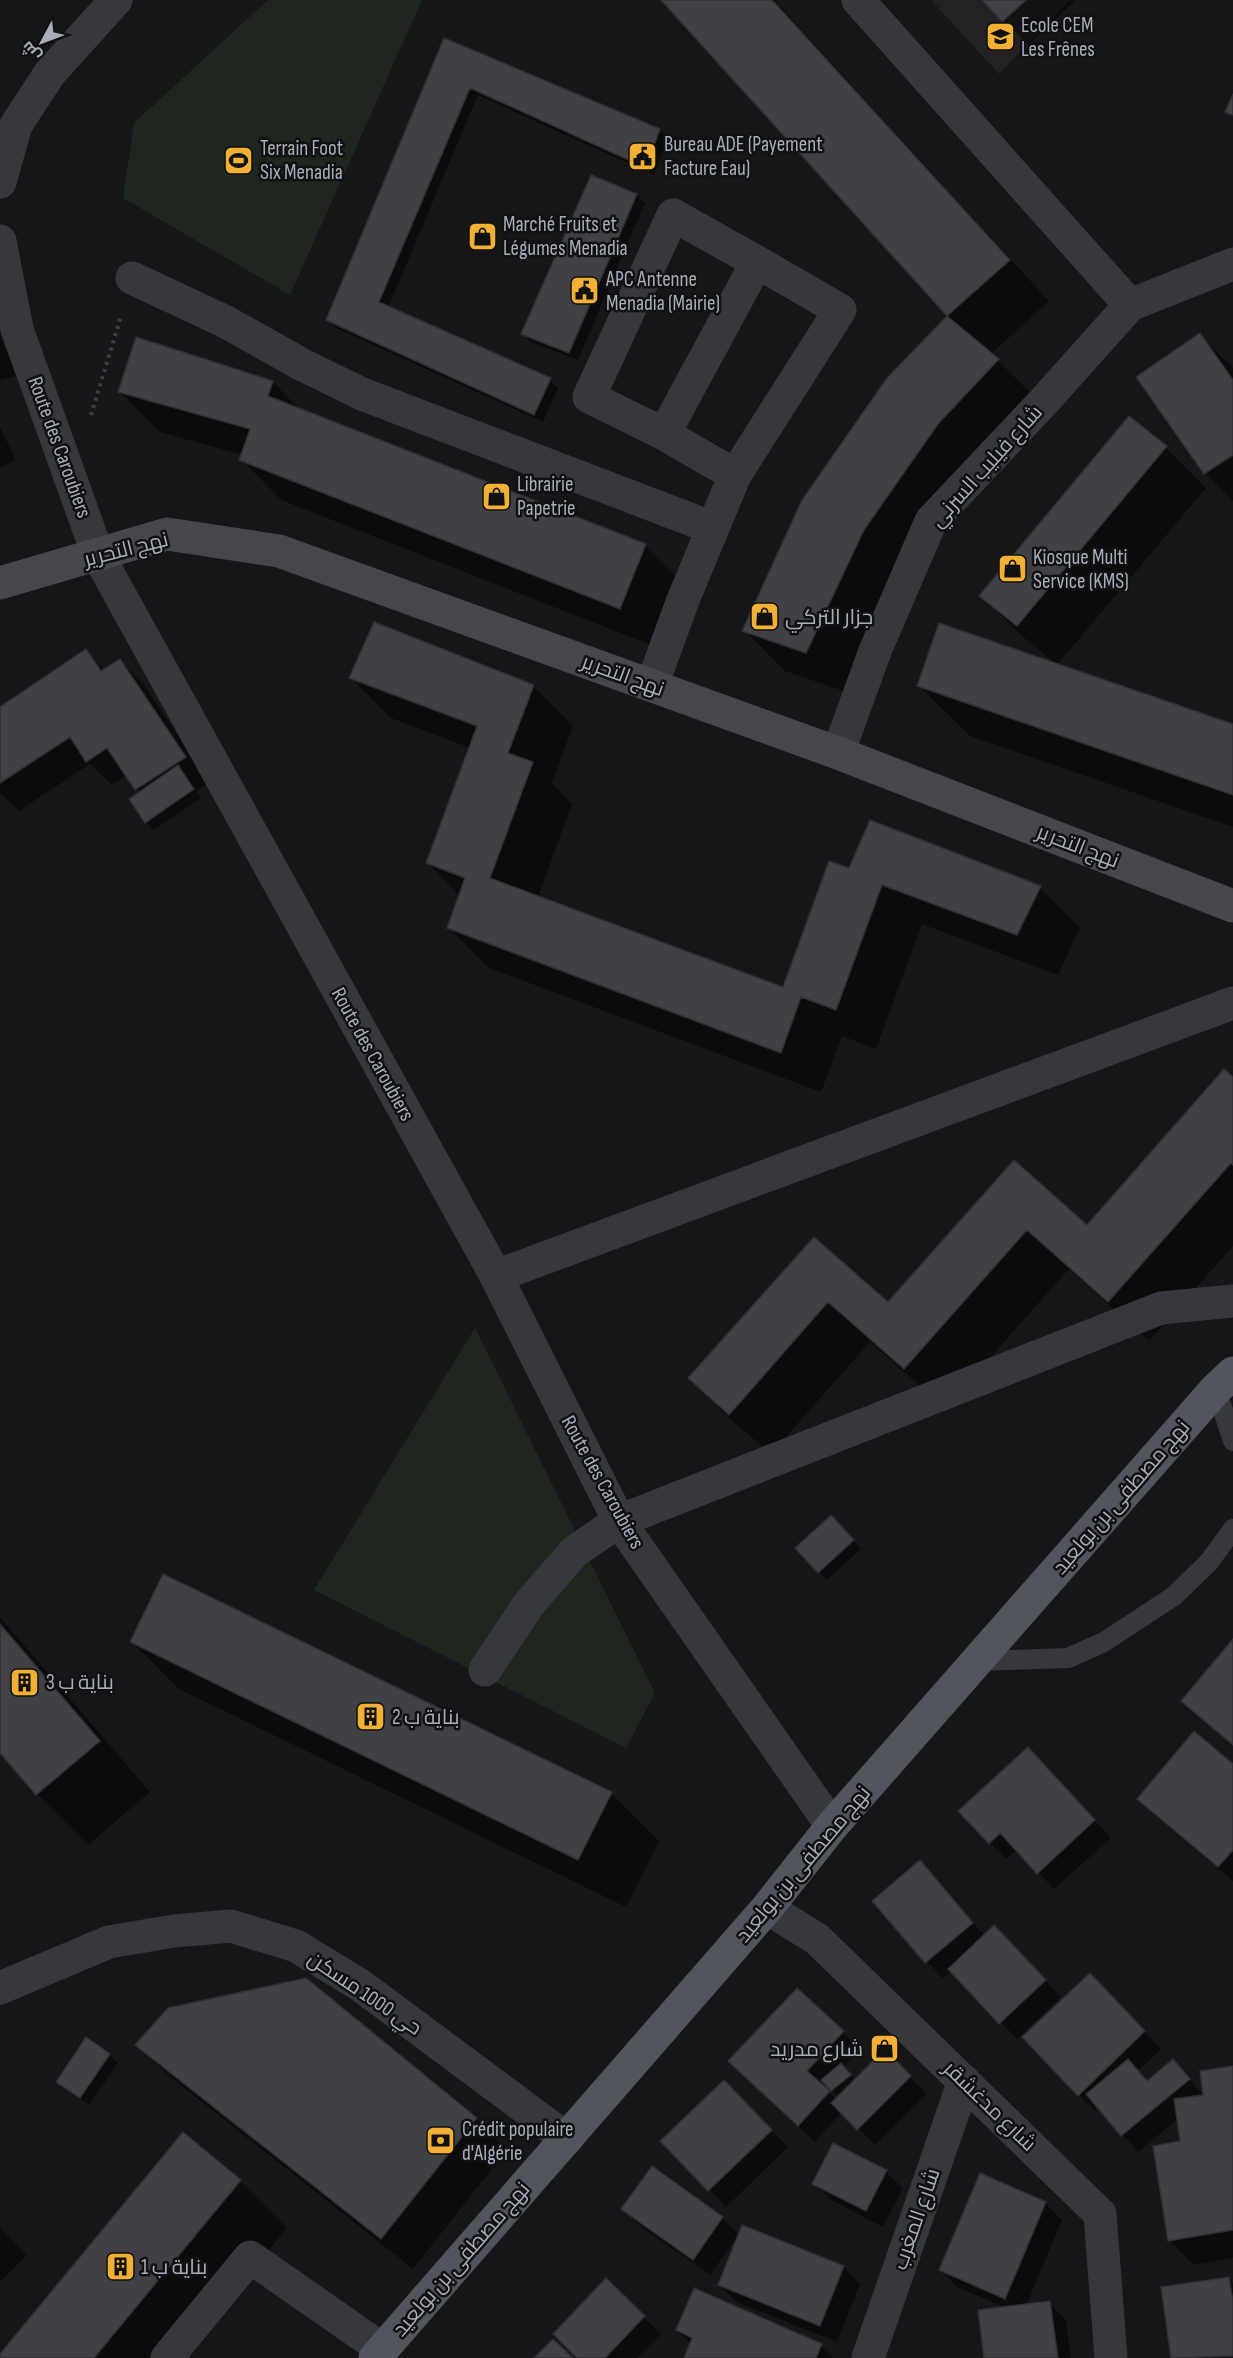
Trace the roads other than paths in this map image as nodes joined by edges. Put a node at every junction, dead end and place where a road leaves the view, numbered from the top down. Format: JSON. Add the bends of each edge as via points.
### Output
{"nodes":[{"id":1,"x":116,"y":0,"type":"edge"},
{"id":2,"x":858,"y":0,"type":"edge"},
{"id":3,"x":8,"y":121,"type":"edge"},
{"id":4,"x":0,"y":182,"type":"edge"},
{"id":5,"x":0,"y":241,"type":"edge"},
{"id":6,"x":757,"y":262,"type":"junction"},
{"id":7,"x":1233,"y":264,"type":"edge"},
{"id":8,"x":132,"y":278,"type":"road end"},
{"id":9,"x":1130,"y":305,"type":"junction"},
{"id":10,"x":664,"y":434,"type":"junction"},
{"id":11,"x":735,"y":474,"type":"junction"},
{"id":12,"x":713,"y":528,"type":"junction"},
{"id":13,"x":98,"y":555,"type":"junction"},
{"id":14,"x":0,"y":583,"type":"edge"},
{"id":15,"x":652,"y":685,"type":"junction"},
{"id":16,"x":838,"y":753,"type":"junction"},
{"id":17,"x":1233,"y":906,"type":"edge"},
{"id":18,"x":1233,"y":1003,"type":"edge"},
{"id":19,"x":496,"y":1276,"type":"junction"},
{"id":20,"x":1233,"y":1301,"type":"edge"},
{"id":21,"x":1224,"y":1381,"type":"edge"},
{"id":22,"x":1233,"y":1441,"type":"edge"},
{"id":23,"x":619,"y":1521,"type":"junction"},
{"id":24,"x":1233,"y":1530,"type":"edge"},
{"id":25,"x":977,"y":1661,"type":"junction"},
{"id":26,"x":484,"y":1670,"type":"dead end"},
{"id":27,"x":832,"y":1826,"type":"junction"},
{"id":28,"x":767,"y":1908,"type":"junction"},
{"id":29,"x":0,"y":1988,"type":"edge"},
{"id":30,"x":964,"y":2081,"type":"junction"},
{"id":31,"x":567,"y":2139,"type":"junction"},
{"id":32,"x":378,"y":2354,"type":"edge"},
{"id":33,"x":167,"y":2358,"type":"edge"},
{"id":34,"x":868,"y":2358,"type":"edge"},
{"id":35,"x":1112,"y":2358,"type":"edge"}],
"edges":[{"from":1,"to":3,"type":"street"},
{"from":2,"to":9,"type":"street"},
{"from":3,"to":4,"type":"street"},
{"from":5,"to":13,"type":"street","name":"Route des Caroubiers","via":[[17,329]]},
{"from":6,"to":10,"type":"street"},
{"from":6,"to":10,"type":"street","via":[[673,215],[589,397]]},
{"from":6,"to":11,"type":"street","via":[[840,310]]},
{"from":7,"to":9,"type":"street","name":"شارع فيليب السرني"},
{"from":8,"to":12,"type":"street","via":[[224,321],[362,394]]},
{"from":9,"to":16,"type":"street","name":"شارع فيليب السرني","via":[[931,520],[874,651]]},
{"from":10,"to":11,"type":"street"},
{"from":11,"to":12,"type":"street"},
{"from":12,"to":15,"type":"street"},
{"from":13,"to":14,"type":"street","name":"نهج التحرير"},
{"from":13,"to":15,"type":"street","name":"نهج التحرير","via":[[168,534],[279,551]]},
{"from":13,"to":19,"type":"street","name":"Route des Caroubiers"},
{"from":15,"to":16,"type":"street","name":"نهج التحرير"},
{"from":16,"to":17,"type":"street","name":"نهج التحرير"},
{"from":18,"to":19,"type":"street"},
{"from":19,"to":23,"type":"street","name":"Route des Caroubiers"},
{"from":20,"to":23,"type":"street","via":[[1161,1308]]},
{"from":21,"to":22,"type":"lane"},
{"from":21,"to":25,"type":"main road","name":"نهج مصطفى بن بولعيد"},
{"from":23,"to":26,"type":"street","via":[[574,1552],[529,1604]]},
{"from":23,"to":27,"type":"street","name":"Route des Caroubiers"},
{"from":24,"to":25,"type":"lane","via":[[1209,1562],[1174,1596],[1104,1642],[1068,1658]]},
{"from":25,"to":27,"type":"main road","name":"نهج مصطفى بن بولعيد"},
{"from":27,"to":28,"type":"main road","name":"نهج مصطفى بن بولعيد"},
{"from":28,"to":30,"type":"street","name":"شارع مدغشقر","via":[[818,1939]]},
{"from":28,"to":31,"type":"main road","name":"نهج مصطفى بن بولعيد"},
{"from":29,"to":31,"type":"street","name":"حي 1000 مسكن","via":[[109,1942],[231,1926],[296,1946],[360,1984]]},
{"from":30,"to":34,"type":"street","name":"شارع المغرب"},
{"from":30,"to":35,"type":"street","name":"شارع مدغشقر","via":[[1100,2214]]},
{"from":31,"to":32,"type":"main road","name":"نهج مصطفى بن بولعيد"},
{"from":32,"to":33,"type":"street","via":[[250,2257]]}]}
